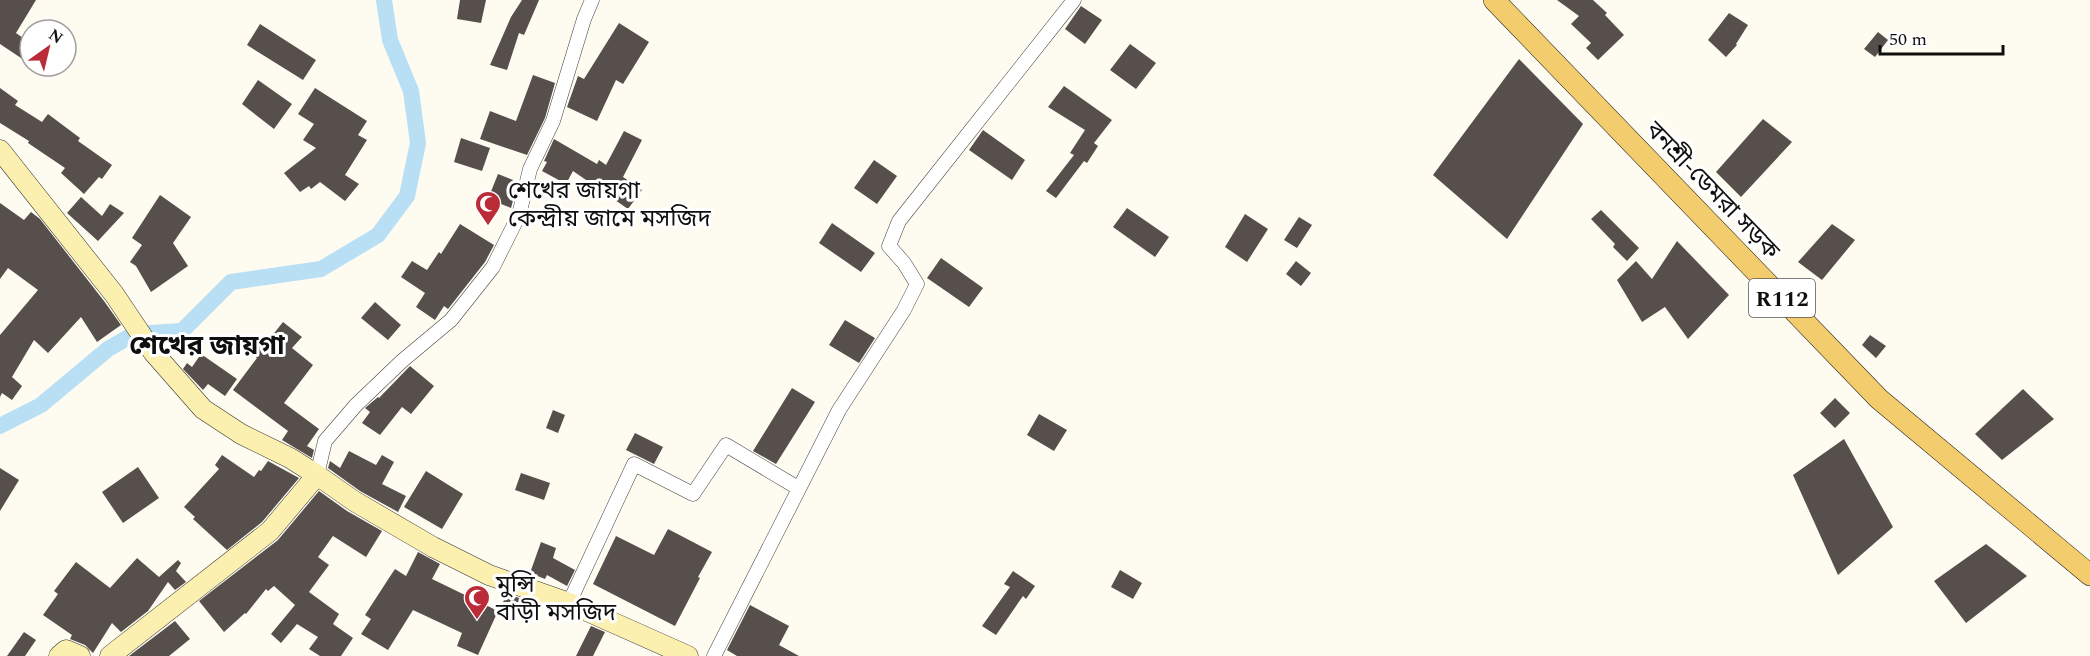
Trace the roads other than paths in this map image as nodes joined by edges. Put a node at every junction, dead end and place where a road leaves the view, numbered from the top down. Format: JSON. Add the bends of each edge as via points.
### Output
{"nodes":[{"id":1,"x":592,"y":0,"type":"edge"},
{"id":2,"x":1074,"y":0,"type":"edge"},
{"id":3,"x":1494,"y":0,"type":"edge"},
{"id":4,"x":0,"y":150,"type":"edge"},
{"id":5,"x":317,"y":475,"type":"junction"},
{"id":6,"x":798,"y":488,"type":"junction"},
{"id":7,"x":2090,"y":575,"type":"edge"},
{"id":8,"x":569,"y":603,"type":"junction"},
{"id":9,"x":59,"y":656,"type":"edge"},
{"id":10,"x":80,"y":656,"type":"edge"},
{"id":11,"x":110,"y":656,"type":"edge"},
{"id":12,"x":688,"y":656,"type":"edge"},
{"id":13,"x":714,"y":656,"type":"edge"}],
"edges":[{"from":1,"to":5,"type":"street","via":[[553,121],[530,169],[519,214],[493,267],[451,320],[356,405],[325,441]]},
{"from":2,"to":6,"type":"street","via":[[899,221],[889,246],[917,284],[838,410]]},
{"from":3,"to":7,"type":"main road","name":"বনশ্রী-ডেমরা সড়ক","number":"R112","via":[[1879,399]]},
{"from":4,"to":5,"type":"main road","via":[[114,294],[153,352],[203,409],[241,435]]},
{"from":5,"to":8,"type":"main road","via":[[433,547],[489,575]]},
{"from":5,"to":11,"type":"main road","via":[[270,531]]},
{"from":6,"to":8,"type":"street","via":[[726,445],[693,494],[634,464]]},
{"from":6,"to":13,"type":"street"},
{"from":8,"to":12,"type":"main road"},
{"from":9,"to":10,"type":"main road","via":[[66,650]]}]}
